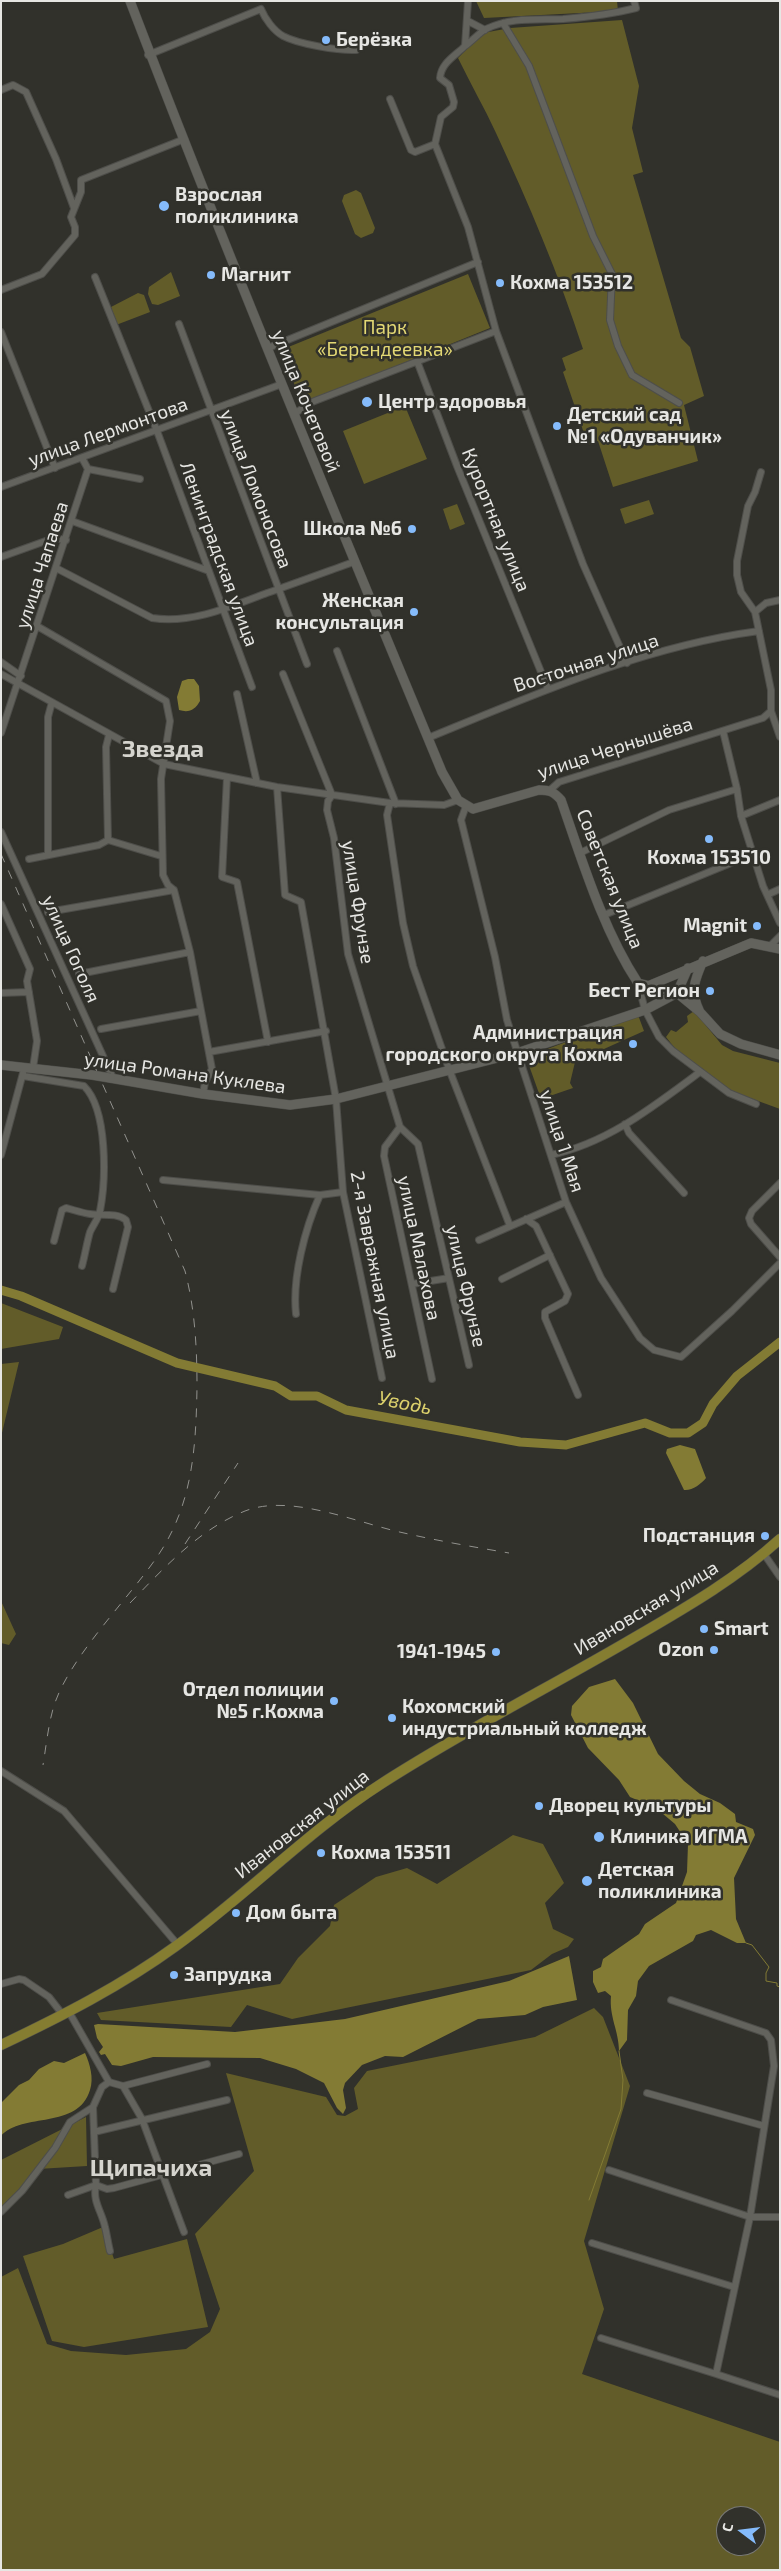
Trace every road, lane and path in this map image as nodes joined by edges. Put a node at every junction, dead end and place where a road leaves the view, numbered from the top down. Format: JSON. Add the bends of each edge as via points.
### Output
{"nodes":[{"id":1,"x":130,"y":1,"type":"edge"},
{"id":2,"x":468,"y":1,"type":"edge"},
{"id":3,"x":634,"y":1,"type":"edge"},
{"id":4,"x":468,"y":21,"type":"junction"},
{"id":5,"x":503,"y":23,"type":"junction"},
{"id":6,"x":485,"y":30,"type":"junction"},
{"id":7,"x":465,"y":46,"type":"junction"},
{"id":8,"x":356,"y":50,"type":"dead end"},
{"id":9,"x":148,"y":55,"type":"junction"},
{"id":10,"x":1,"y":90,"type":"edge"},
{"id":11,"x":390,"y":99,"type":"dead end"},
{"id":12,"x":182,"y":140,"type":"junction"},
{"id":13,"x":435,"y":144,"type":"junction"},
{"id":14,"x":81,"y":180,"type":"junction"},
{"id":15,"x":68,"y":189,"type":"junction"},
{"id":16,"x":74,"y":208,"type":"junction"},
{"id":17,"x":478,"y":262,"type":"junction"},
{"id":18,"x":95,"y":277,"type":"dead end"},
{"id":19,"x":1,"y":290,"type":"edge"},
{"id":20,"x":179,"y":324,"type":"dead end"},
{"id":21,"x":496,"y":331,"type":"junction"},
{"id":22,"x":1,"y":332,"type":"edge"},
{"id":23,"x":268,"y":348,"type":"junction"},
{"id":24,"x":417,"y":361,"type":"junction"},
{"id":25,"x":282,"y":384,"type":"junction"},
{"id":26,"x":679,"y":403,"type":"dead end"},
{"id":27,"x":210,"y":412,"type":"junction"},
{"id":28,"x":294,"y":414,"type":"junction"},
{"id":29,"x":157,"y":430,"type":"junction"},
{"id":30,"x":82,"y":458,"type":"junction"},
{"id":31,"x":54,"y":468,"type":"junction"},
{"id":32,"x":88,"y":470,"type":"junction"},
{"id":33,"x":761,"y":472,"type":"dead end"},
{"id":34,"x":140,"y":479,"type":"dead end"},
{"id":35,"x":1,"y":487,"type":"edge"},
{"id":36,"x":72,"y":521,"type":"junction"},
{"id":37,"x":66,"y":540,"type":"junction"},
{"id":38,"x":1,"y":557,"type":"edge"},
{"id":39,"x":354,"y":562,"type":"junction"},
{"id":40,"x":56,"y":568,"type":"junction"},
{"id":41,"x":209,"y":571,"type":"junction"},
{"id":42,"x":278,"y":589,"type":"junction"},
{"id":43,"x":780,"y":600,"type":"edge"},
{"id":44,"x":224,"y":609,"type":"junction"},
{"id":45,"x":755,"y":612,"type":"junction"},
{"id":46,"x":38,"y":626,"type":"junction"},
{"id":47,"x":759,"y":631,"type":"junction"},
{"id":48,"x":337,"y":651,"type":"dead end"},
{"id":49,"x":1,"y":662,"type":"edge"},
{"id":50,"x":627,"y":663,"type":"junction"},
{"id":51,"x":307,"y":664,"type":"dead end"},
{"id":52,"x":1,"y":674,"type":"edge"},
{"id":53,"x":283,"y":674,"type":"dead end"},
{"id":54,"x":20,"y":680,"type":"junction"},
{"id":55,"x":252,"y":687,"type":"dead end"},
{"id":56,"x":548,"y":689,"type":"junction"},
{"id":57,"x":780,"y":689,"type":"edge"},
{"id":58,"x":770,"y":690,"type":"junction"},
{"id":59,"x":237,"y":694,"type":"dead end"},
{"id":60,"x":52,"y":702,"type":"junction"},
{"id":61,"x":771,"y":711,"type":"junction"},
{"id":62,"x":723,"y":731,"type":"junction"},
{"id":63,"x":1,"y":733,"type":"edge"},
{"id":64,"x":109,"y":735,"type":"junction"},
{"id":65,"x":780,"y":737,"type":"edge"},
{"id":66,"x":428,"y":738,"type":"junction"},
{"id":67,"x":164,"y":764,"type":"junction"},
{"id":68,"x":227,"y":777,"type":"junction"},
{"id":69,"x":257,"y":783,"type":"junction"},
{"id":70,"x":277,"y":787,"type":"junction"},
{"id":71,"x":737,"y":789,"type":"junction"},
{"id":72,"x":550,"y":790,"type":"junction"},
{"id":73,"x":332,"y":795,"type":"junction"},
{"id":74,"x":780,"y":800,"type":"edge"},
{"id":75,"x":393,"y":803,"type":"junction"},
{"id":76,"x":462,"y":803,"type":"junction"},
{"id":77,"x":741,"y":816,"type":"junction"},
{"id":78,"x":1,"y":832,"type":"edge"},
{"id":79,"x":108,"y":840,"type":"junction"},
{"id":80,"x":580,"y":852,"type":"junction"},
{"id":81,"x":753,"y":854,"type":"junction"},
{"id":82,"x":48,"y":855,"type":"junction"},
{"id":83,"x":161,"y":856,"type":"junction"},
{"id":84,"x":29,"y":859,"type":"dead end"},
{"id":85,"x":780,"y":889,"type":"edge"},
{"id":86,"x":174,"y":890,"type":"junction"},
{"id":87,"x":769,"y":894,"type":"junction"},
{"id":88,"x":1,"y":904,"type":"edge"},
{"id":89,"x":48,"y":912,"type":"dead end"},
{"id":90,"x":604,"y":915,"type":"junction"},
{"id":91,"x":780,"y":922,"type":"edge"},
{"id":92,"x":780,"y":936,"type":"edge"},
{"id":93,"x":770,"y":946,"type":"junction"},
{"id":94,"x":780,"y":950,"type":"edge"},
{"id":95,"x":190,"y":952,"type":"junction"},
{"id":96,"x":703,"y":961,"type":"junction"},
{"id":97,"x":688,"y":968,"type":"junction"},
{"id":98,"x":79,"y":974,"type":"dead end"},
{"id":99,"x":638,"y":983,"type":"junction"},
{"id":100,"x":648,"y":986,"type":"junction"},
{"id":101,"x":29,"y":992,"type":"junction"},
{"id":102,"x":1,"y":993,"type":"edge"},
{"id":103,"x":677,"y":993,"type":"junction"},
{"id":104,"x":645,"y":1010,"type":"junction"},
{"id":105,"x":201,"y":1011,"type":"junction"},
{"id":106,"x":700,"y":1012,"type":"junction"},
{"id":107,"x":101,"y":1029,"type":"dead end"},
{"id":108,"x":326,"y":1031,"type":"junction"},
{"id":109,"x":268,"y":1042,"type":"junction"},
{"id":110,"x":209,"y":1052,"type":"junction"},
{"id":111,"x":517,"y":1053,"type":"junction"},
{"id":112,"x":778,"y":1054,"type":"edge"},
{"id":113,"x":1,"y":1065,"type":"edge"},
{"id":114,"x":449,"y":1069,"type":"junction"},
{"id":115,"x":27,"y":1070,"type":"junction"},
{"id":116,"x":700,"y":1072,"type":"junction"},
{"id":117,"x":112,"y":1078,"type":"junction"},
{"id":118,"x":388,"y":1086,"type":"junction"},
{"id":119,"x":203,"y":1094,"type":"junction"},
{"id":120,"x":336,"y":1099,"type":"junction"},
{"id":121,"x":756,"y":1104,"type":"dead end"},
{"id":122,"x":625,"y":1124,"type":"junction"},
{"id":123,"x":400,"y":1127,"type":"junction"},
{"id":124,"x":1,"y":1155,"type":"edge"},
{"id":125,"x":552,"y":1155,"type":"junction"},
{"id":126,"x":163,"y":1180,"type":"dead end"},
{"id":127,"x":780,"y":1182,"type":"edge"},
{"id":128,"x":343,"y":1192,"type":"junction"},
{"id":129,"x":684,"y":1192,"type":"dead end"},
{"id":130,"x":320,"y":1195,"type":"junction"},
{"id":131,"x":566,"y":1202,"type":"junction"},
{"id":132,"x":100,"y":1213,"type":"junction"},
{"id":133,"x":526,"y":1219,"type":"junction"},
{"id":134,"x":510,"y":1226,"type":"junction"},
{"id":135,"x":479,"y":1240,"type":"dead end"},
{"id":136,"x":54,"y":1241,"type":"dead end"},
{"id":137,"x":550,"y":1255,"type":"junction"},
{"id":138,"x":780,"y":1257,"type":"edge"},
{"id":139,"x":780,"y":1263,"type":"edge"},
{"id":140,"x":82,"y":1266,"type":"dead end"},
{"id":141,"x":449,"y":1278,"type":"junction"},
{"id":142,"x":502,"y":1279,"type":"dead end"},
{"id":143,"x":412,"y":1284,"type":"junction"},
{"id":144,"x":113,"y":1289,"type":"dead end"},
{"id":145,"x":296,"y":1314,"type":"dead end"},
{"id":146,"x":469,"y":1365,"type":"dead end"},
{"id":147,"x":382,"y":1378,"type":"dead end"},
{"id":148,"x":432,"y":1378,"type":"dead end"},
{"id":149,"x":578,"y":1395,"type":"dead end"},
{"id":150,"x":780,"y":1539,"type":"edge"},
{"id":151,"x":764,"y":1554,"type":"junction"},
{"id":152,"x":780,"y":1577,"type":"edge"},
{"id":153,"x":1,"y":1771,"type":"edge"},
{"id":154,"x":178,"y":1945,"type":"junction"},
{"id":155,"x":1,"y":1984,"type":"edge"},
{"id":156,"x":671,"y":2000,"type":"dead end"},
{"id":157,"x":66,"y":2014,"type":"junction"},
{"id":158,"x":1,"y":2045,"type":"edge"},
{"id":159,"x":206,"y":2064,"type":"dead end"},
{"id":160,"x":109,"y":2082,"type":"junction"},
{"id":161,"x":123,"y":2086,"type":"junction"},
{"id":162,"x":647,"y":2093,"type":"dead end"},
{"id":163,"x":227,"y":2100,"type":"dead end"},
{"id":164,"x":93,"y":2107,"type":"junction"},
{"id":165,"x":142,"y":2119,"type":"junction"},
{"id":166,"x":764,"y":2126,"type":"junction"},
{"id":167,"x":94,"y":2132,"type":"junction"},
{"id":168,"x":239,"y":2154,"type":"dead end"},
{"id":169,"x":609,"y":2170,"type":"dead end"},
{"id":170,"x":162,"y":2174,"type":"junction"},
{"id":171,"x":96,"y":2185,"type":"junction"},
{"id":172,"x":68,"y":2194,"type":"dead end"},
{"id":173,"x":1,"y":2212,"type":"edge"},
{"id":174,"x":750,"y":2217,"type":"junction"},
{"id":175,"x":780,"y":2217,"type":"edge"},
{"id":176,"x":184,"y":2232,"type":"dead end"},
{"id":177,"x":592,"y":2243,"type":"dead end"},
{"id":178,"x":110,"y":2251,"type":"dead end"},
{"id":179,"x":734,"y":2287,"type":"junction"},
{"id":180,"x":601,"y":2338,"type":"dead end"},
{"id":181,"x":716,"y":2374,"type":"junction"},
{"id":182,"x":780,"y":2394,"type":"edge"}],
"edges":[{"from":1,"to":9,"type":"main road","name":"улица Кочетовой"},
{"from":2,"to":4,"type":"street"},
{"from":3,"to":5,"type":"street","via":[[636,8],[619,12]]},
{"from":4,"to":6,"type":"street"},
{"from":4,"to":7,"type":"street"},
{"from":5,"to":6,"type":"street"},
{"from":5,"to":26,"type":"street","via":[[529,66],[593,236],[612,274],[610,320],[618,346],[632,375]]},
{"from":6,"to":7,"type":"street"},
{"from":7,"to":13,"type":"street","via":[[440,72],[440,78],[449,85],[454,102],[453,107],[441,117]]},
{"from":8,"to":9,"type":"street","via":[[340,51],[283,36],[265,19],[261,9]]},
{"from":9,"to":12,"type":"main road","name":"улица Кочетовой"},
{"from":10,"to":15,"type":"street","via":[[13,85],[26,92]]},
{"from":11,"to":13,"type":"street","via":[[411,150],[415,152]]},
{"from":12,"to":14,"type":"street"},
{"from":12,"to":23,"type":"main road","name":"улица Кочетовой"},
{"from":13,"to":17,"type":"street","via":[[468,227]]},
{"from":14,"to":15,"type":"street"},
{"from":14,"to":16,"type":"street","via":[[81,192]]},
{"from":15,"to":16,"type":"street"},
{"from":16,"to":19,"type":"street","via":[[71,217],[75,235],[42,274]]},
{"from":17,"to":21,"type":"street"},
{"from":17,"to":23,"type":"street"},
{"from":18,"to":29,"type":"street","name":"Ленинградская улица"},
{"from":20,"to":27,"type":"street","name":"улица Ломоносова"},
{"from":21,"to":24,"type":"street"},
{"from":21,"to":50,"type":"street","via":[[583,564]]},
{"from":22,"to":31,"type":"street"},
{"from":23,"to":25,"type":"main road","name":"улица Кочетовой"},
{"from":24,"to":28,"type":"street","via":[[312,402]]},
{"from":24,"to":56,"type":"street","name":"Курортная улица"},
{"from":25,"to":27,"type":"street","name":"улица Лермонтова"},
{"from":25,"to":28,"type":"main road","name":"улица Кочетовой"},
{"from":27,"to":29,"type":"street","name":"улица Лермонтова"},
{"from":27,"to":42,"type":"street","name":"улица Ломоносова"},
{"from":28,"to":39,"type":"main road","name":"улица Кочетовой"},
{"from":29,"to":30,"type":"street","name":"улица Лермонтова"},
{"from":29,"to":41,"type":"street","name":"Ленинградская улица"},
{"from":30,"to":31,"type":"street","name":"улица Лермонтова"},
{"from":30,"to":32,"type":"street"},
{"from":31,"to":35,"type":"street","name":"улица Лермонтова"},
{"from":32,"to":34,"type":"street"},
{"from":32,"to":36,"type":"street","name":"улица Чапаева"},
{"from":33,"to":45,"type":"street","via":[[748,506],[737,561],[741,592]]},
{"from":36,"to":37,"type":"street","name":"улица Чапаева"},
{"from":36,"to":41,"type":"street"},
{"from":37,"to":38,"type":"street","via":[[54,538]]},
{"from":37,"to":40,"type":"street","name":"улица Чапаева"},
{"from":39,"to":42,"type":"street"},
{"from":39,"to":66,"type":"main road","name":"улица Кочетовой"},
{"from":40,"to":44,"type":"street","via":[[152,618],[186,619]]},
{"from":40,"to":46,"type":"street","name":"улица Чапаева"},
{"from":41,"to":44,"type":"street","name":"Ленинградская улица"},
{"from":42,"to":44,"type":"street"},
{"from":42,"to":51,"type":"street","name":"улица Ломоносова"},
{"from":43,"to":45,"type":"street","via":[[766,603]]},
{"from":44,"to":55,"type":"street","name":"Ленинградская улица"},
{"from":45,"to":47,"type":"street"},
{"from":46,"to":54,"type":"street","name":"улица Чапаева"},
{"from":46,"to":67,"type":"street","via":[[166,701],[170,721]]},
{"from":47,"to":50,"type":"street","name":"Восточная улица","via":[[728,635]]},
{"from":47,"to":58,"type":"street"},
{"from":48,"to":75,"type":"street"},
{"from":49,"to":54,"type":"street"},
{"from":50,"to":56,"type":"street","name":"Восточная улица"},
{"from":52,"to":54,"type":"street"},
{"from":53,"to":73,"type":"street","name":"улица Фрунзе"},
{"from":54,"to":60,"type":"street"},
{"from":54,"to":63,"type":"street","name":"улица Чапаева"},
{"from":56,"to":66,"type":"street","name":"Восточная улица"},
{"from":57,"to":58,"type":"street"},
{"from":58,"to":61,"type":"street"},
{"from":59,"to":69,"type":"street"},
{"from":60,"to":64,"type":"street"},
{"from":60,"to":82,"type":"street","via":[[48,717]]},
{"from":61,"to":62,"type":"street","name":"улица Чернышёва","via":[[763,718]]},
{"from":61,"to":65,"type":"street"},
{"from":62,"to":71,"type":"street"},
{"from":62,"to":72,"type":"street","name":"улица Чернышёва","via":[[559,782]]},
{"from":64,"to":67,"type":"street"},
{"from":64,"to":79,"type":"street","via":[[106,747]]},
{"from":66,"to":76,"type":"main road","name":"улица Кочетовой","via":[[442,772]]},
{"from":67,"to":68,"type":"street"},
{"from":67,"to":83,"type":"street","via":[[161,779]]},
{"from":68,"to":69,"type":"street"},
{"from":68,"to":109,"type":"street","via":[[222,877],[237,882]]},
{"from":69,"to":70,"type":"street"},
{"from":70,"to":73,"type":"street"},
{"from":70,"to":108,"type":"street","name":"2-я Завражная улица","via":[[284,895],[301,902]]},
{"from":71,"to":77,"type":"street"},
{"from":71,"to":80,"type":"street","via":[[669,810]]},
{"from":72,"to":76,"type":"main road","name":"улица Чернышёва","via":[[539,790],[480,809],[473,810]]},
{"from":72,"to":80,"type":"main road","name":"Советская улица","via":[[561,800]]},
{"from":73,"to":75,"type":"street"},
{"from":73,"to":118,"type":"street","name":"улица Фрунзе","via":[[328,810],[348,954]]},
{"from":74,"to":77,"type":"street"},
{"from":75,"to":76,"type":"street","via":[[444,806]]},
{"from":75,"to":114,"type":"street","via":[[387,815],[403,923],[413,966]]},
{"from":76,"to":111,"type":"street","name":"улица 1 Мая","via":[[461,820]]},
{"from":77,"to":81,"type":"street"},
{"from":78,"to":117,"type":"street","name":"улица Гоголя"},
{"from":79,"to":82,"type":"street","via":[[99,845]]},
{"from":79,"to":83,"type":"street"},
{"from":80,"to":90,"type":"main road","name":"Советская улица"},
{"from":81,"to":87,"type":"street","via":[[763,886]]},
{"from":81,"to":90,"type":"street"},
{"from":82,"to":84,"type":"street"},
{"from":83,"to":86,"type":"street","via":[[163,875]]},
{"from":85,"to":87,"type":"street"},
{"from":86,"to":89,"type":"street"},
{"from":86,"to":95,"type":"street"},
{"from":87,"to":91,"type":"street"},
{"from":88,"to":101,"type":"street","via":[[30,968]]},
{"from":90,"to":99,"type":"main road","name":"Советская улица"},
{"from":92,"to":93,"type":"street"},
{"from":93,"to":94,"type":"main road"},
{"from":93,"to":96,"type":"main road","via":[[750,943]]},
{"from":95,"to":98,"type":"street"},
{"from":95,"to":105,"type":"street"},
{"from":96,"to":97,"type":"main road"},
{"from":96,"to":106,"type":"main road","via":[[693,987],[693,998]]},
{"from":97,"to":100,"type":"main road"},
{"from":97,"to":103,"type":"main road"},
{"from":99,"to":100,"type":"main road"},
{"from":99,"to":104,"type":"street","name":"Советская улица"},
{"from":100,"to":103,"type":"main road"},
{"from":101,"to":102,"type":"street"},
{"from":101,"to":115,"type":"street","via":[[36,1041]]},
{"from":103,"to":104,"type":"main road","name":"улица Романа Куклева"},
{"from":103,"to":106,"type":"main road"},
{"from":104,"to":111,"type":"main road","name":"улица Романа Куклева"},
{"from":104,"to":116,"type":"street","name":"Советская улица","via":[[659,1038]]},
{"from":105,"to":107,"type":"street"},
{"from":105,"to":110,"type":"street"},
{"from":106,"to":112,"type":"main road","via":[[720,1034],[741,1044]]},
{"from":108,"to":109,"type":"street"},
{"from":108,"to":120,"type":"street","name":"2-я Завражная улица"},
{"from":109,"to":110,"type":"street"},
{"from":110,"to":119,"type":"street","via":[[212,1069]]},
{"from":111,"to":114,"type":"main road","name":"улица Романа Куклева"},
{"from":111,"to":125,"type":"street","name":"улица 1 Мая"},
{"from":113,"to":115,"type":"main road","name":"улица Романа Куклева"},
{"from":114,"to":118,"type":"main road","name":"улица Романа Куклева"},
{"from":114,"to":134,"type":"street"},
{"from":115,"to":117,"type":"main road","name":"улица Романа Куклева","bridge":true},
{"from":115,"to":124,"type":"street"},
{"from":115,"to":132,"type":"street","via":[[76,1083],[88,1090],[100,1125],[104,1175]]},
{"from":116,"to":121,"type":"street","name":"Советская улица","via":[[730,1094]]},
{"from":116,"to":122,"type":"street"},
{"from":117,"to":119,"type":"main road","name":"улица Романа Куклева"},
{"from":118,"to":120,"type":"main road","name":"улица Романа Куклева"},
{"from":118,"to":123,"type":"street","name":"улица Фрунзе"},
{"from":119,"to":120,"type":"main road","name":"улица Романа Куклева","via":[[290,1105]]},
{"from":120,"to":128,"type":"street","name":"2-я Завражная улица"},
{"from":122,"to":125,"type":"street","via":[[607,1135]]},
{"from":122,"to":129,"type":"street","via":[[629,1133]]},
{"from":123,"to":141,"type":"street","name":"улица Фрунзе","via":[[418,1144]]},
{"from":123,"to":143,"type":"street","name":"улица Малахова","via":[[385,1147],[384,1156]]},
{"from":125,"to":131,"type":"street","name":"улица 1 Мая"},
{"from":126,"to":130,"type":"street"},
{"from":127,"to":138,"type":"street","via":[[748,1218]]},
{"from":128,"to":130,"type":"street"},
{"from":128,"to":147,"type":"street","name":"2-я Завражная улица"},
{"from":130,"to":145,"type":"street","via":[[295,1280]]},
{"from":131,"to":133,"type":"street"},
{"from":131,"to":139,"type":"street","name":"улица 1 Мая","via":[[601,1278],[640,1338],[654,1350],[681,1358]]},
{"from":132,"to":136,"type":"street","via":[[62,1210]]},
{"from":132,"to":140,"type":"street","via":[[90,1234]]},
{"from":132,"to":144,"type":"street","via":[[123,1217],[128,1227]]},
{"from":133,"to":134,"type":"street"},
{"from":133,"to":137,"type":"street","via":[[536,1226]]},
{"from":134,"to":135,"type":"street"},
{"from":137,"to":142,"type":"street"},
{"from":137,"to":149,"type":"street","via":[[568,1294],[565,1301],[545,1312],[544,1318]]},
{"from":141,"to":143,"type":"street"},
{"from":141,"to":146,"type":"street","name":"улица Фрунзе"},
{"from":143,"to":148,"type":"street","name":"улица Малахова"},
{"from":150,"to":151,"type":"main road","name":"Ивановская улица"},
{"from":151,"to":152,"type":"street"},
{"from":151,"to":154,"type":"main road","name":"Ивановская улица","via":[[673,1616],[376,1787],[327,1821]]},
{"from":153,"to":154,"type":"street","via":[[64,1811]]},
{"from":154,"to":157,"type":"main road","name":"Ивановская улица","via":[[135,1975]]},
{"from":155,"to":157,"type":"street","via":[[24,1980],[49,1997]]},
{"from":156,"to":166,"type":"street","via":[[766,2033],[771,2040],[774,2066]]},
{"from":157,"to":158,"type":"main road","name":"Ивановская улица"},
{"from":157,"to":160,"type":"street"},
{"from":159,"to":161,"type":"street"},
{"from":160,"to":161,"type":"street"},
{"from":160,"to":164,"type":"street","via":[[99,2092]]},
{"from":161,"to":165,"type":"street"},
{"from":162,"to":166,"type":"street"},
{"from":163,"to":165,"type":"street"},
{"from":164,"to":167,"type":"street"},
{"from":164,"to":173,"type":"street","via":[[70,2122],[55,2148],[22,2191]]},
{"from":165,"to":167,"type":"street"},
{"from":165,"to":170,"type":"street"},
{"from":166,"to":174,"type":"street"},
{"from":167,"to":171,"type":"street"},
{"from":168,"to":170,"type":"street"},
{"from":169,"to":174,"type":"street"},
{"from":170,"to":171,"type":"street","via":[[114,2188]]},
{"from":170,"to":176,"type":"street"},
{"from":171,"to":172,"type":"street"},
{"from":171,"to":178,"type":"street","via":[[94,2192]]},
{"from":174,"to":175,"type":"street"},
{"from":174,"to":179,"type":"street"},
{"from":177,"to":179,"type":"street"},
{"from":179,"to":181,"type":"street"},
{"from":180,"to":181,"type":"street"},
{"from":181,"to":182,"type":"street"}]}
